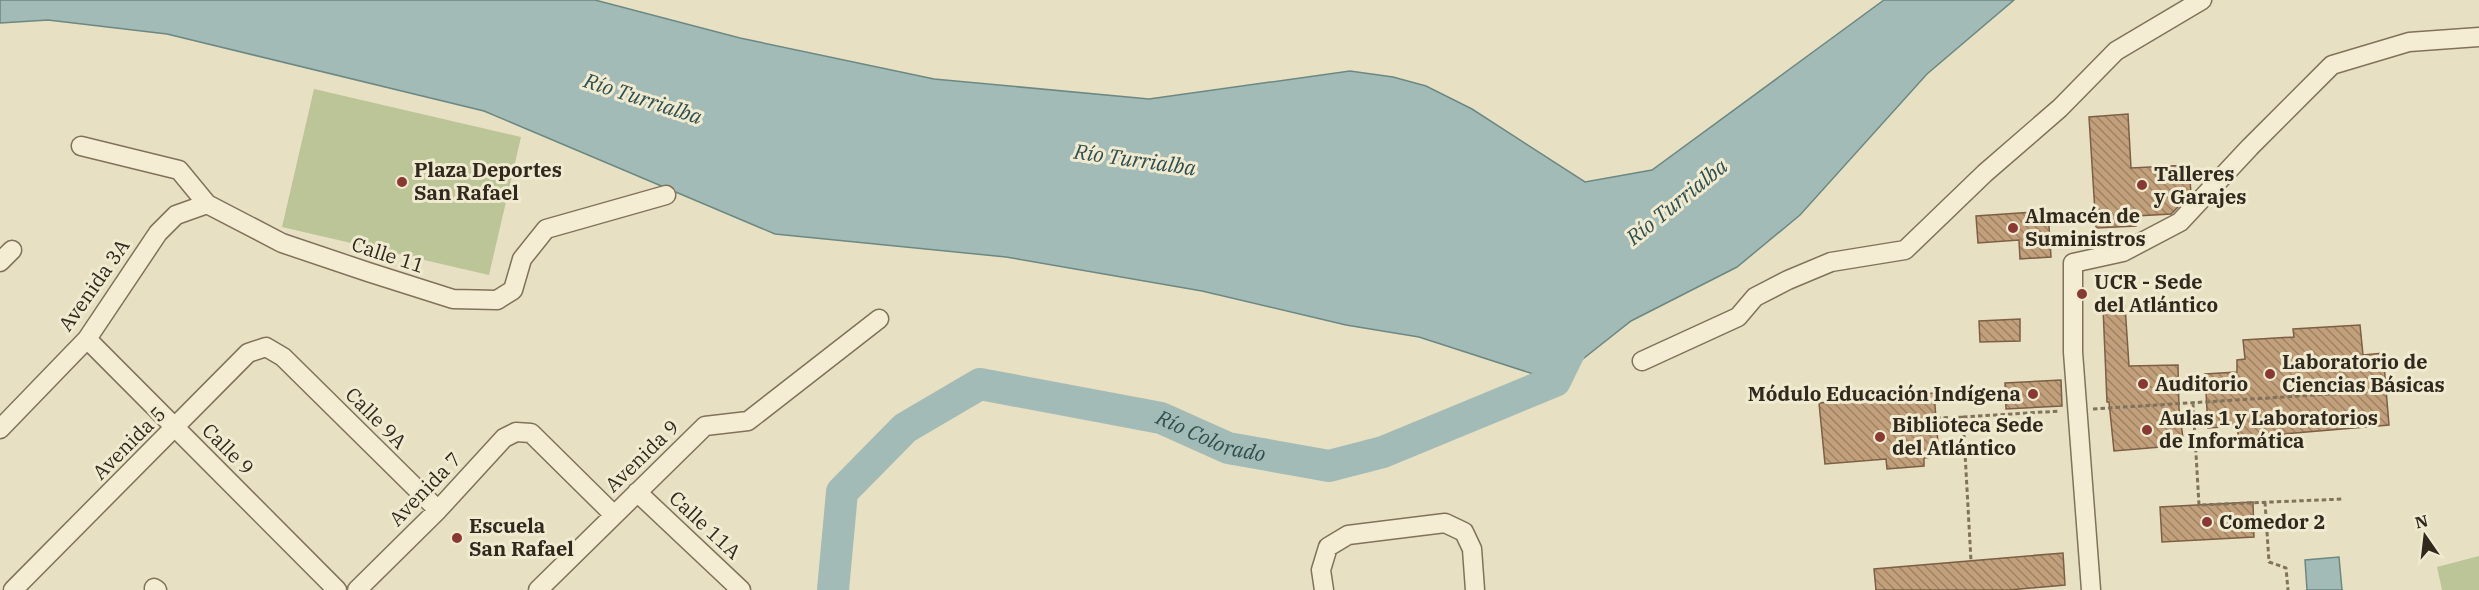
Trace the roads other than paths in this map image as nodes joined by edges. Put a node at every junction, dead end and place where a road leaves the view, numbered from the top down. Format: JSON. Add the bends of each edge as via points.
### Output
{"nodes":[{"id":1,"x":2202,"y":0,"type":"edge"},
{"id":2,"x":2479,"y":37,"type":"edge"},
{"id":3,"x":81,"y":146,"type":"dead end"},
{"id":4,"x":666,"y":195,"type":"dead end"},
{"id":5,"x":207,"y":204,"type":"junction"},
{"id":6,"x":879,"y":319,"type":"dead end"},
{"id":7,"x":87,"y":339,"type":"junction"},
{"id":8,"x":283,"y":357,"type":"joint"},
{"id":9,"x":1642,"y":361,"type":"dead end"},
{"id":10,"x":0,"y":429,"type":"edge"},
{"id":11,"x":176,"y":429,"type":"junction"},
{"id":12,"x":637,"y":492,"type":"junction"},
{"id":13,"x":438,"y":510,"type":"junction"},
{"id":14,"x":614,"y":515,"type":"junction"},
{"id":15,"x":13,"y":590,"type":"edge"},
{"id":16,"x":338,"y":590,"type":"edge"},
{"id":17,"x":357,"y":590,"type":"edge"},
{"id":18,"x":538,"y":590,"type":"edge"},
{"id":19,"x":741,"y":590,"type":"edge"},
{"id":20,"x":1324,"y":590,"type":"edge"},
{"id":21,"x":1475,"y":590,"type":"edge"},
{"id":22,"x":2091,"y":590,"type":"edge"}],
"edges":[{"from":1,"to":9,"type":"street","via":[[2116,51],[2060,108],[1905,250],[1831,262],[1788,280],[1755,297],[1738,317]]},
{"from":2,"to":22,"type":"street","via":[[2409,42],[2332,65],[2180,222],[2122,252],[2073,263],[2073,352]]},
{"from":3,"to":5,"type":"street","name":"Calle 11","via":[[179,170]]},
{"from":4,"to":5,"type":"street","name":"Calle 11","via":[[546,229],[522,259],[513,290],[497,300],[453,299],[368,273],[282,243]]},
{"from":5,"to":7,"type":"street","name":"Avenida 3A","via":[[176,215],[158,233]]},
{"from":6,"to":12,"type":"street","name":"Avenida 9","via":[[748,421],[705,426]]},
{"from":7,"to":10,"type":"street","name":"Avenida 3A"},
{"from":7,"to":11,"type":"street","name":"Calle 9"},
{"from":8,"to":11,"type":"street","name":"Avenida 5","via":[[266,347],[248,353]]},
{"from":8,"to":13,"type":"street","name":"Calle 9A"},
{"from":11,"to":15,"type":"street","name":"Avenida 5"},
{"from":11,"to":16,"type":"street","name":"Calle 9"},
{"from":12,"to":14,"type":"street","name":"Avenida 9"},
{"from":12,"to":19,"type":"street","name":"Calle 11A"},
{"from":13,"to":14,"type":"street","name":"Avenida 7","via":[[504,438],[516,432],[531,433]]},
{"from":13,"to":17,"type":"street","name":"Avenida 7"},
{"from":14,"to":18,"type":"street","name":"Avenida 9"},
{"from":20,"to":21,"type":"street","via":[[1321,570],[1328,547],[1348,536],[1445,523],[1464,532],[1472,549]]}]}
